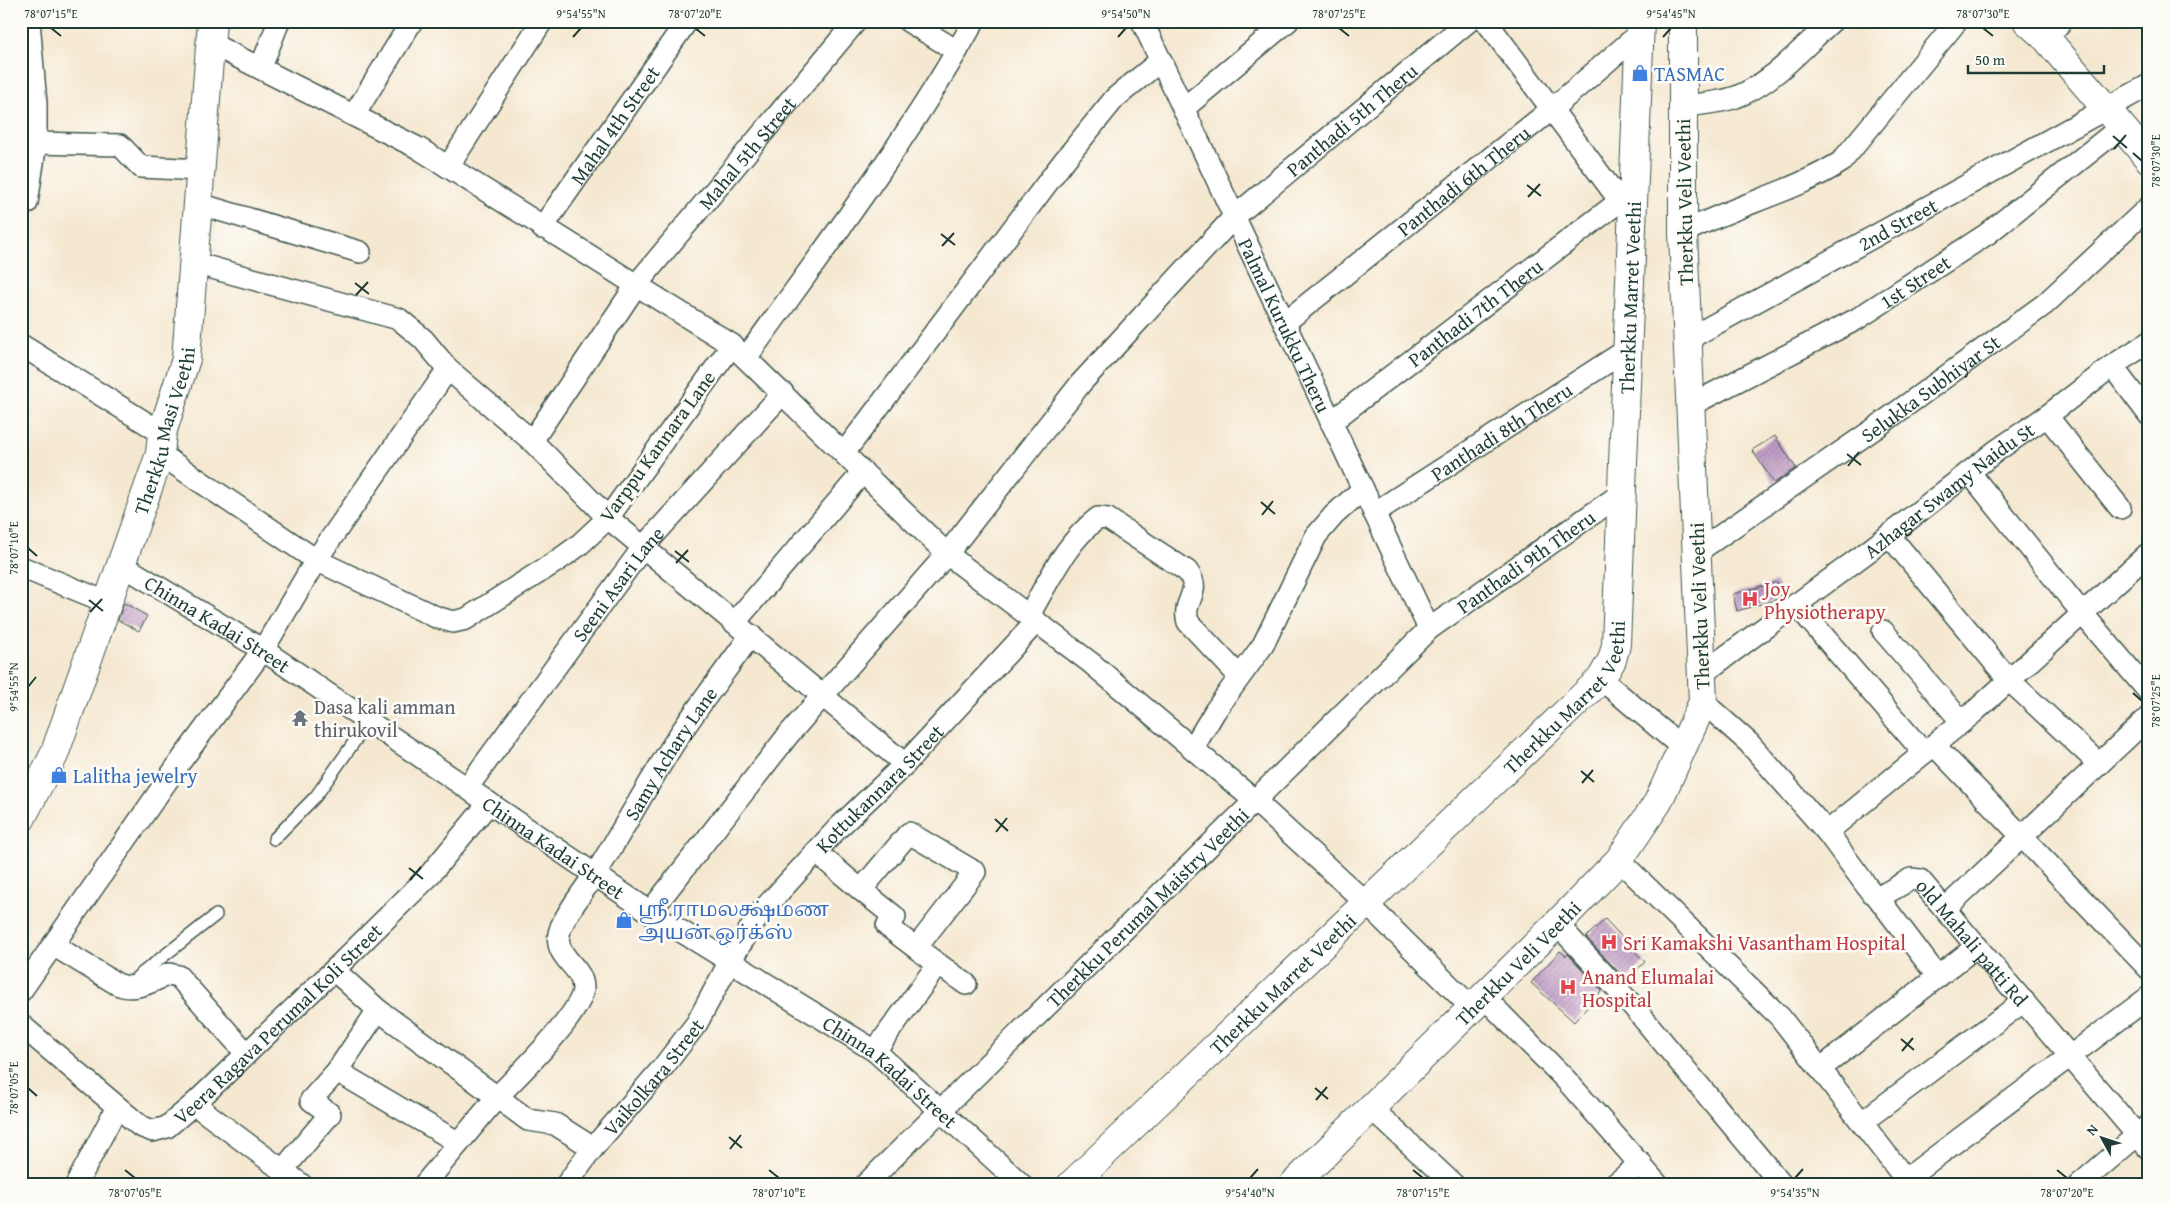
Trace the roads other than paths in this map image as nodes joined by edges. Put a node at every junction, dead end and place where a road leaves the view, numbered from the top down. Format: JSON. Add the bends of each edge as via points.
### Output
{"nodes":[{"id":1,"x":29,"y":21,"type":"edge"},
{"id":2,"x":279,"y":21,"type":"edge"},
{"id":3,"x":412,"y":21,"type":"edge"},
{"id":4,"x":542,"y":21,"type":"edge"},
{"id":5,"x":687,"y":21,"type":"edge"},
{"id":6,"x":856,"y":21,"type":"edge"},
{"id":7,"x":908,"y":21,"type":"edge"},
{"id":8,"x":974,"y":21,"type":"edge"},
{"id":9,"x":1142,"y":21,"type":"edge"},
{"id":10,"x":1288,"y":21,"type":"edge"},
{"id":11,"x":1469,"y":21,"type":"edge"},
{"id":12,"x":1486,"y":21,"type":"edge"},
{"id":13,"x":1683,"y":21,"type":"edge"},
{"id":14,"x":1832,"y":21,"type":"edge"},
{"id":15,"x":1957,"y":21,"type":"edge"},
{"id":16,"x":2045,"y":27,"type":"edge"},
{"id":17,"x":1640,"y":28,"type":"edge"},
{"id":18,"x":211,"y":32,"type":"edge"},
{"id":19,"x":957,"y":51,"type":"junction"},
{"id":20,"x":1160,"y":61,"type":"junction"},
{"id":21,"x":261,"y":67,"type":"junction"},
{"id":22,"x":2149,"y":85,"type":"edge"},
{"id":23,"x":1683,"y":106,"type":"junction"},
{"id":24,"x":1183,"y":109,"type":"junction"},
{"id":25,"x":1552,"y":110,"type":"junction"},
{"id":26,"x":354,"y":115,"type":"junction"},
{"id":27,"x":2113,"y":118,"type":"junction"},
{"id":28,"x":36,"y":143,"type":"junction"},
{"id":29,"x":2149,"y":159,"type":"edge"},
{"id":30,"x":448,"y":167,"type":"junction"},
{"id":31,"x":202,"y":170,"type":"junction"},
{"id":32,"x":1627,"y":201,"type":"junction"},
{"id":33,"x":27,"y":203,"type":"dead end"},
{"id":34,"x":199,"y":204,"type":"junction"},
{"id":35,"x":2149,"y":207,"type":"edge"},
{"id":36,"x":1234,"y":217,"type":"junction"},
{"id":37,"x":542,"y":228,"type":"junction"},
{"id":38,"x":1683,"y":232,"type":"junction"},
{"id":39,"x":360,"y":252,"type":"dead end"},
{"id":40,"x":194,"y":263,"type":"junction"},
{"id":41,"x":637,"y":284,"type":"junction"},
{"id":42,"x":1284,"y":324,"type":"junction"},
{"id":43,"x":1688,"y":339,"type":"junction"},
{"id":44,"x":2149,"y":342,"type":"edge"},
{"id":45,"x":21,"y":345,"type":"edge"},
{"id":46,"x":1628,"y":349,"type":"junction"},
{"id":47,"x":739,"y":351,"type":"junction"},
{"id":48,"x":2112,"y":366,"type":"junction"},
{"id":49,"x":448,"y":370,"type":"junction"},
{"id":50,"x":783,"y":393,"type":"junction"},
{"id":51,"x":1691,"y":405,"type":"junction"},
{"id":52,"x":2149,"y":415,"type":"edge"},
{"id":53,"x":2047,"y":416,"type":"junction"},
{"id":54,"x":1331,"y":422,"type":"junction"},
{"id":55,"x":532,"y":441,"type":"junction"},
{"id":56,"x":161,"y":444,"type":"junction"},
{"id":57,"x":844,"y":453,"type":"junction"},
{"id":58,"x":862,"y":472,"type":"junction"},
{"id":59,"x":1969,"y":472,"type":"junction"},
{"id":60,"x":1363,"y":489,"type":"junction"},
{"id":61,"x":1622,"y":493,"type":"junction"},
{"id":62,"x":2120,"y":508,"type":"dead end"},
{"id":63,"x":1374,"y":513,"type":"junction"},
{"id":64,"x":608,"y":518,"type":"junction"},
{"id":65,"x":1889,"y":535,"type":"junction"},
{"id":66,"x":644,"y":546,"type":"junction"},
{"id":67,"x":1697,"y":552,"type":"junction"},
{"id":68,"x":2149,"y":553,"type":"edge"},
{"id":69,"x":947,"y":554,"type":"junction"},
{"id":70,"x":316,"y":560,"type":"junction"},
{"id":71,"x":122,"y":565,"type":"junction"},
{"id":72,"x":21,"y":568,"type":"edge"},
{"id":73,"x":106,"y":602,"type":"junction"},
{"id":74,"x":1796,"y":604,"type":"junction"},
{"id":75,"x":2082,"y":613,"type":"junction"},
{"id":76,"x":1032,"y":618,"type":"junction"},
{"id":77,"x":743,"y":628,"type":"junction"},
{"id":78,"x":1429,"y":629,"type":"junction"},
{"id":79,"x":1883,"y":631,"type":"dead end"},
{"id":80,"x":263,"y":650,"type":"junction"},
{"id":81,"x":1702,"y":674,"type":"junction"},
{"id":82,"x":1240,"y":676,"type":"junction"},
{"id":83,"x":1601,"y":679,"type":"junction"},
{"id":84,"x":2010,"y":680,"type":"junction"},
{"id":85,"x":2149,"y":692,"type":"edge"},
{"id":86,"x":822,"y":697,"type":"junction"},
{"id":87,"x":1703,"y":702,"type":"junction"},
{"id":88,"x":2149,"y":717,"type":"edge"},
{"id":89,"x":369,"y":721,"type":"junction"},
{"id":90,"x":1962,"y":722,"type":"junction"},
{"id":91,"x":1193,"y":748,"type":"junction"},
{"id":92,"x":1684,"y":749,"type":"junction"},
{"id":93,"x":1929,"y":749,"type":"junction"},
{"id":94,"x":905,"y":764,"type":"junction"},
{"id":95,"x":2099,"y":764,"type":"junction"},
{"id":96,"x":467,"y":788,"type":"junction"},
{"id":97,"x":1255,"y":801,"type":"junction"},
{"id":98,"x":489,"y":803,"type":"junction"},
{"id":99,"x":21,"y":819,"type":"edge"},
{"id":100,"x":1827,"y":832,"type":"junction"},
{"id":101,"x":2022,"y":836,"type":"junction"},
{"id":102,"x":274,"y":839,"type":"dead end"},
{"id":103,"x":816,"y":852,"type":"junction"},
{"id":104,"x":1619,"y":860,"type":"junction"},
{"id":105,"x":596,"y":875,"type":"junction"},
{"id":106,"x":861,"y":890,"type":"junction"},
{"id":107,"x":1876,"y":895,"type":"junction"},
{"id":108,"x":1365,"y":902,"type":"junction"},
{"id":109,"x":1946,"y":908,"type":"junction"},
{"id":110,"x":650,"y":912,"type":"junction"},
{"id":111,"x":216,"y":914,"type":"dead end"},
{"id":112,"x":1557,"y":924,"type":"junction"},
{"id":113,"x":53,"y":945,"type":"junction"},
{"id":114,"x":1977,"y":946,"type":"junction"},
{"id":115,"x":916,"y":948,"type":"junction"},
{"id":116,"x":730,"y":961,"type":"junction"},
{"id":117,"x":938,"y":964,"type":"junction"},
{"id":118,"x":2149,"y":969,"type":"edge"},
{"id":119,"x":334,"y":970,"type":"junction"},
{"id":120,"x":1938,"y":977,"type":"junction"},
{"id":121,"x":966,"y":984,"type":"dead end"},
{"id":122,"x":136,"y":987,"type":"junction"},
{"id":123,"x":21,"y":991,"type":"edge"},
{"id":124,"x":2149,"y":997,"type":"edge"},
{"id":125,"x":2024,"y":1001,"type":"junction"},
{"id":126,"x":1478,"y":1003,"type":"junction"},
{"id":127,"x":378,"y":1010,"type":"junction"},
{"id":128,"x":21,"y":1025,"type":"edge"},
{"id":129,"x":875,"y":1051,"type":"junction"},
{"id":130,"x":246,"y":1053,"type":"junction"},
{"id":131,"x":2070,"y":1056,"type":"junction"},
{"id":132,"x":1820,"y":1069,"type":"junction"},
{"id":133,"x":337,"y":1071,"type":"junction"},
{"id":134,"x":497,"y":1097,"type":"junction"},
{"id":135,"x":194,"y":1104,"type":"junction"},
{"id":136,"x":117,"y":1108,"type":"junction"},
{"id":137,"x":1371,"y":1108,"type":"junction"},
{"id":138,"x":941,"y":1112,"type":"junction"},
{"id":139,"x":1862,"y":1122,"type":"junction"},
{"id":140,"x":2145,"y":1137,"type":"edge"},
{"id":141,"x":459,"y":1143,"type":"junction"},
{"id":142,"x":593,"y":1148,"type":"junction"},
{"id":143,"x":1641,"y":1163,"type":"junction"},
{"id":144,"x":282,"y":1171,"type":"junction"},
{"id":145,"x":1908,"y":1182,"type":"edge"},
{"id":146,"x":1022,"y":1184,"type":"edge"},
{"id":147,"x":76,"y":1185,"type":"edge"},
{"id":148,"x":302,"y":1185,"type":"edge"},
{"id":149,"x":424,"y":1185,"type":"edge"},
{"id":150,"x":566,"y":1185,"type":"edge"},
{"id":151,"x":865,"y":1185,"type":"edge"},
{"id":152,"x":1071,"y":1185,"type":"edge"},
{"id":153,"x":1293,"y":1185,"type":"edge"},
{"id":154,"x":1454,"y":1185,"type":"edge"},
{"id":155,"x":1614,"y":1185,"type":"edge"},
{"id":156,"x":1658,"y":1185,"type":"edge"},
{"id":157,"x":1782,"y":1185,"type":"edge"},
{"id":158,"x":2079,"y":1185,"type":"edge"}],
"edges":[{"from":1,"to":28,"type":"street"},
{"from":2,"to":21,"type":"street"},
{"from":3,"to":26,"type":"street"},
{"from":4,"to":30,"type":"street"},
{"from":5,"to":37,"type":"street","name":"Mahal 4th Street"},
{"from":6,"to":41,"type":"street","name":"Mahal 5th Street"},
{"from":7,"to":19,"type":"street"},
{"from":8,"to":19,"type":"street","name":"Varppu Kannara Lane"},
{"from":9,"to":20,"type":"street","name":"Palmal Kurukku Theru"},
{"from":10,"to":24,"type":"street"},
{"from":11,"to":36,"type":"street","name":"Panthadi 5th Theru"},
{"from":12,"to":25,"type":"street"},
{"from":13,"to":23,"type":"main road","name":"Therkku Veli Veethi"},
{"from":14,"to":23,"type":"street","via":[[1752,89],[1735,97]]},
{"from":15,"to":38,"type":"street","via":[[1841,162],[1820,175]]},
{"from":16,"to":27,"type":"main road"},
{"from":17,"to":25,"type":"street","name":"Panthadi 6th Theru"},
{"from":17,"to":32,"type":"main road","name":"Therkku Marret Veethi"},
{"from":18,"to":21,"type":"street"},
{"from":18,"to":31,"type":"main road","name":"Therkku Masi Veethi"},
{"from":19,"to":47,"type":"street","name":"Varppu Kannara Lane","via":[[862,197]]},
{"from":20,"to":24,"type":"street","name":"Palmal Kurukku Theru"},
{"from":20,"to":57,"type":"street","via":[[1115,98]]},
{"from":21,"to":26,"type":"street"},
{"from":22,"to":27,"type":"street"},
{"from":23,"to":38,"type":"main road","name":"Therkku Veli Veethi"},
{"from":24,"to":36,"type":"street","name":"Palmal Kurukku Theru"},
{"from":25,"to":32,"type":"street"},
{"from":25,"to":42,"type":"street","name":"Panthadi 6th Theru"},
{"from":26,"to":30,"type":"street"},
{"from":27,"to":29,"type":"main road"},
{"from":27,"to":43,"type":"street","name":"2nd Street"},
{"from":27,"to":51,"type":"street","name":"1st Street","via":[[1987,234],[1857,319]]},
{"from":28,"to":31,"type":"street","via":[[120,145],[141,166]]},
{"from":28,"to":33,"type":"street"},
{"from":30,"to":37,"type":"street"},
{"from":31,"to":34,"type":"main road","name":"Therkku Masi Veethi"},
{"from":32,"to":46,"type":"main road","name":"Therkku Marret Veethi"},
{"from":32,"to":54,"type":"street","name":"Panthadi 7th Theru"},
{"from":34,"to":39,"type":"street"},
{"from":34,"to":40,"type":"main road","name":"Therkku Masi Veethi"},
{"from":35,"to":67,"type":"street","name":"Selukka Subhiyar St","via":[[2045,304],[1874,429]]},
{"from":36,"to":42,"type":"street","name":"Palmal Kurukku Theru"},
{"from":36,"to":69,"type":"street","name":"Panthadi 5th Theru","via":[[1081,383]]},
{"from":37,"to":41,"type":"street"},
{"from":38,"to":43,"type":"main road","name":"Therkku Veli Veethi"},
{"from":40,"to":49,"type":"street","via":[[399,319],[422,339]]},
{"from":40,"to":56,"type":"main road","name":"Therkku Masi Veethi","via":[[186,359]]},
{"from":41,"to":47,"type":"street"},
{"from":41,"to":55,"type":"street","name":"Mahal 5th Street"},
{"from":42,"to":54,"type":"street","name":"Palmal Kurukku Theru"},
{"from":43,"to":51,"type":"main road","name":"Therkku Veli Veethi"},
{"from":44,"to":48,"type":"street","name":"Azhagar Swamy Naidu St"},
{"from":45,"to":56,"type":"street","name":"Varppu Kannara Lane"},
{"from":46,"to":61,"type":"main road","name":"Therkku Marret Veethi"},
{"from":46,"to":63,"type":"street","name":"Panthadi 8th Theru"},
{"from":47,"to":50,"type":"street"},
{"from":47,"to":64,"type":"street","name":"Varppu Kannara Lane"},
{"from":48,"to":52,"type":"street"},
{"from":48,"to":53,"type":"street","name":"Azhagar Swamy Naidu St"},
{"from":49,"to":55,"type":"street"},
{"from":49,"to":70,"type":"street"},
{"from":50,"to":57,"type":"street"},
{"from":50,"to":66,"type":"street","name":"Seeni Asari Lane"},
{"from":51,"to":67,"type":"main road","name":"Therkku Veli Veethi"},
{"from":53,"to":59,"type":"street","name":"Azhagar Swamy Naidu St"},
{"from":53,"to":62,"type":"street"},
{"from":54,"to":60,"type":"street","name":"Palmal Kurukku Theru"},
{"from":55,"to":64,"type":"street"},
{"from":56,"to":70,"type":"street","name":"Varppu Kannara Lane"},
{"from":56,"to":71,"type":"main road","name":"Therkku Masi Veethi"},
{"from":57,"to":58,"type":"street"},
{"from":58,"to":69,"type":"street"},
{"from":58,"to":77,"type":"street","name":"Samy Achary Lane"},
{"from":59,"to":65,"type":"street","name":"Azhagar Swamy Naidu St"},
{"from":59,"to":75,"type":"street"},
{"from":60,"to":63,"type":"street","name":"Palmal Kurukku Theru"},
{"from":60,"to":82,"type":"street","via":[[1316,536],[1263,644]]},
{"from":61,"to":78,"type":"street","name":"Panthadi 9th Theru"},
{"from":61,"to":83,"type":"main road","name":"Therkku Marret Veethi","via":[[1616,645]]},
{"from":63,"to":78,"type":"street","name":"Palmal Kurukku Theru"},
{"from":64,"to":66,"type":"street"},
{"from":64,"to":70,"type":"street","name":"Varppu Kannara Lane","via":[[557,561],[466,619],[453,622]]},
{"from":65,"to":74,"type":"street","name":"Azhagar Swamy Naidu St"},
{"from":65,"to":84,"type":"street"},
{"from":66,"to":77,"type":"street"},
{"from":66,"to":96,"type":"street","name":"Seeni Asari Lane"},
{"from":67,"to":81,"type":"main road","name":"Therkku Veli Veethi"},
{"from":68,"to":75,"type":"street"},
{"from":69,"to":76,"type":"street"},
{"from":69,"to":86,"type":"street","name":"Panthadi 5th Theru"},
{"from":70,"to":80,"type":"street"},
{"from":71,"to":73,"type":"main road","name":"Therkku Masi Veethi"},
{"from":71,"to":80,"type":"street","name":"Chinna Kadai Street"},
{"from":72,"to":73,"type":"street"},
{"from":73,"to":99,"type":"main road","name":"Therkku Masi Veethi","via":[[54,755]]},
{"from":74,"to":81,"type":"street","name":"Azhagar Swamy Naidu St"},
{"from":74,"to":93,"type":"street"},
{"from":75,"to":84,"type":"street"},
{"from":75,"to":85,"type":"street"},
{"from":76,"to":82,"type":"street","name":"Kottukannara Street","via":[[1069,545],[1098,518],[1108,519],[1187,571],[1195,587],[1185,614],[1188,622]]},
{"from":76,"to":91,"type":"street"},
{"from":76,"to":94,"type":"street","name":"Kottukannara Street"},
{"from":77,"to":86,"type":"street"},
{"from":77,"to":105,"type":"street","name":"Samy Achary Lane"},
{"from":78,"to":97,"type":"street","name":"Therkku Perumal Maistry Veethi"},
{"from":79,"to":90,"type":"street"},
{"from":80,"to":89,"type":"street","name":"Chinna Kadai Street"},
{"from":80,"to":113,"type":"street","via":[[180,762]]},
{"from":81,"to":87,"type":"main road","name":"Therkku Veli Veethi"},
{"from":82,"to":91,"type":"street"},
{"from":83,"to":92,"type":"street"},
{"from":83,"to":108,"type":"main road","name":"Therkku Marret Veethi"},
{"from":84,"to":90,"type":"street"},
{"from":84,"to":95,"type":"street"},
{"from":86,"to":94,"type":"street"},
{"from":86,"to":110,"type":"street","name":"Panthadi 5th Theru"},
{"from":87,"to":92,"type":"main road","name":"Therkku Veli Veethi"},
{"from":87,"to":100,"type":"street","via":[[1749,743]]},
{"from":88,"to":95,"type":"street"},
{"from":89,"to":96,"type":"street","name":"Chinna Kadai Street"},
{"from":89,"to":102,"type":"lane","via":[[316,796]]},
{"from":90,"to":93,"type":"street"},
{"from":91,"to":97,"type":"street"},
{"from":92,"to":104,"type":"main road","name":"Therkku Veli Veethi","via":[[1658,802]]},
{"from":93,"to":100,"type":"street"},
{"from":93,"to":101,"type":"street"},
{"from":94,"to":103,"type":"street","name":"Kottukannara Street"},
{"from":95,"to":101,"type":"street"},
{"from":96,"to":98,"type":"street","name":"Chinna Kadai Street"},
{"from":97,"to":108,"type":"street"},
{"from":97,"to":138,"type":"street","name":"Therkku Perumal Maistry Veethi"},
{"from":98,"to":105,"type":"street","name":"Chinna Kadai Street"},
{"from":98,"to":119,"type":"street","name":"Veera Ragava Perumal Koli Street","via":[[427,878]]},
{"from":100,"to":107,"type":"street","via":[[1866,888]]},
{"from":101,"to":109,"type":"street"},
{"from":101,"to":118,"type":"street"},
{"from":103,"to":106,"type":"street"},
{"from":103,"to":116,"type":"street","name":"Kottukannara Street","via":[[761,912]]},
{"from":104,"to":112,"type":"main road","name":"Therkku Veli Veethi"},
{"from":104,"to":132,"type":"street","via":[[1780,1017]]},
{"from":105,"to":110,"type":"street","name":"Chinna Kadai Street"},
{"from":105,"to":134,"type":"street","name":"Samy Achary Lane","via":[[562,925],[560,933],[561,951],[579,975],[583,988],[579,1002],[566,1022]]},
{"from":106,"to":115,"type":"street","via":[[895,917],[887,926]]},
{"from":106,"to":115,"type":"street","via":[[909,833],[974,872]]},
{"from":107,"to":109,"type":"street","name":"old Mahali patti Rd","via":[[1881,896],[1915,878]]},
{"from":107,"to":120,"type":"street"},
{"from":108,"to":126,"type":"street"},
{"from":108,"to":152,"type":"main road","name":"Therkku Marret Veethi"},
{"from":109,"to":114,"type":"street","name":"old Mahali patti Rd"},
{"from":110,"to":116,"type":"street","name":"Chinna Kadai Street"},
{"from":111,"to":122,"type":"lane","via":[[137,977]]},
{"from":112,"to":126,"type":"main road","name":"Therkku Veli Veethi"},
{"from":112,"to":157,"type":"street","via":[[1632,1005]]},
{"from":113,"to":122,"type":"street","via":[[117,984]]},
{"from":113,"to":123,"type":"street"},
{"from":114,"to":120,"type":"street"},
{"from":114,"to":125,"type":"street","name":"old Mahali patti Rd"},
{"from":115,"to":117,"type":"street"},
{"from":116,"to":129,"type":"street","name":"Chinna Kadai Street"},
{"from":116,"to":142,"type":"street","name":"Vaikolkara Street","via":[[697,1023]]},
{"from":117,"to":121,"type":"street"},
{"from":117,"to":129,"type":"street"},
{"from":119,"to":127,"type":"street"},
{"from":119,"to":130,"type":"street","name":"Veera Ragava Perumal Koli Street"},
{"from":120,"to":132,"type":"street"},
{"from":122,"to":130,"type":"street","via":[[169,974],[178,976]]},
{"from":124,"to":131,"type":"street"},
{"from":125,"to":131,"type":"street","name":"old Mahali patti Rd"},
{"from":125,"to":139,"type":"street"},
{"from":126,"to":137,"type":"main road","name":"Therkku Veli Veethi"},
{"from":126,"to":143,"type":"street","via":[[1566,1081]]},
{"from":127,"to":133,"type":"street"},
{"from":127,"to":134,"type":"street"},
{"from":128,"to":136,"type":"street","name":"Veera Ragava Perumal Koli Street"},
{"from":129,"to":138,"type":"street","name":"Chinna Kadai Street"},
{"from":130,"to":135,"type":"street","name":"Veera Ragava Perumal Koli Street"},
{"from":131,"to":140,"type":"street","name":"old Mahali patti Rd"},
{"from":131,"to":145,"type":"street"},
{"from":132,"to":139,"type":"street"},
{"from":133,"to":141,"type":"street"},
{"from":133,"to":144,"type":"street","via":[[311,1100],[330,1114]]},
{"from":134,"to":141,"type":"street","name":"Samy Achary Lane"},
{"from":134,"to":142,"type":"street","via":[[528,1120],[555,1124]]},
{"from":135,"to":136,"type":"street","name":"Veera Ragava Perumal Koli Street","via":[[167,1126],[153,1132]]},
{"from":135,"to":144,"type":"street"},
{"from":136,"to":147,"type":"street"},
{"from":137,"to":153,"type":"main road","name":"Therkku Veli Veethi"},
{"from":137,"to":154,"type":"street"},
{"from":138,"to":146,"type":"street","name":"Chinna Kadai Street"},
{"from":138,"to":151,"type":"street","name":"Therkku Perumal Maistry Veethi"},
{"from":139,"to":145,"type":"street"},
{"from":140,"to":158,"type":"street"},
{"from":141,"to":149,"type":"street","name":"Samy Achary Lane"},
{"from":142,"to":150,"type":"street","name":"Vaikolkara Street"},
{"from":143,"to":155,"type":"street"},
{"from":143,"to":156,"type":"street"},
{"from":144,"to":148,"type":"street"}]}
